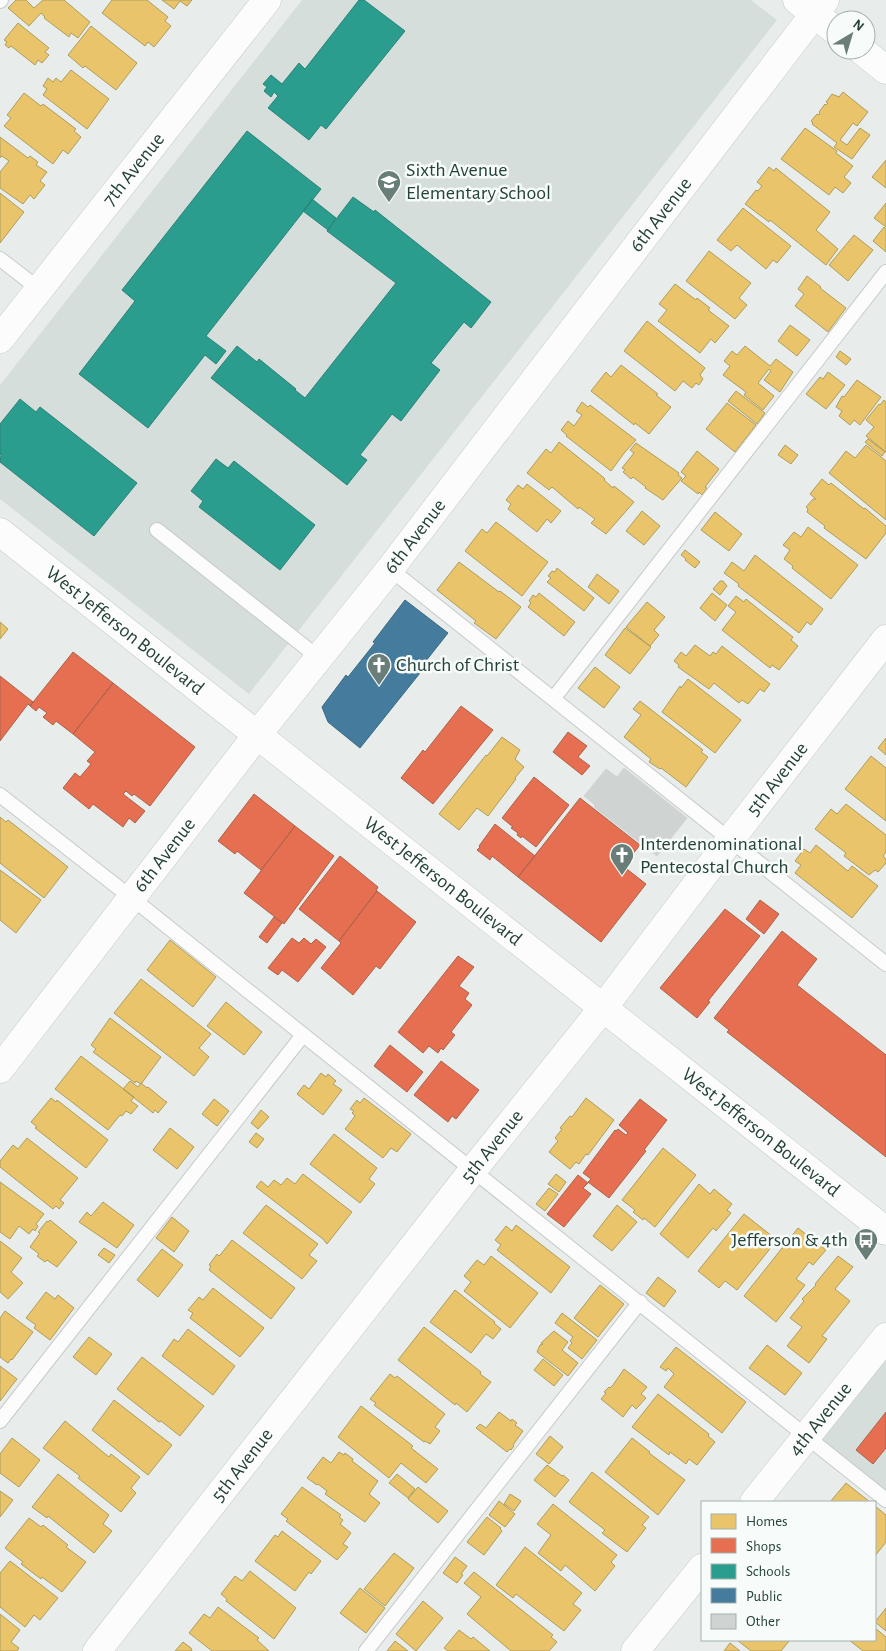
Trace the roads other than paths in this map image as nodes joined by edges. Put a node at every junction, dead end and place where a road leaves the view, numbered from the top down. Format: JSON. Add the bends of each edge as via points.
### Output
{"nodes":[{"id":1,"x":267,"y":0,"type":"edge"},
{"id":2,"x":812,"y":5,"type":"edge"},
{"id":3,"x":826,"y":20,"type":"edge"},
{"id":4,"x":874,"y":60,"type":"edge"},
{"id":5,"x":886,"y":70,"type":"edge"},
{"id":6,"x":0,"y":259,"type":"edge"},
{"id":7,"x":886,"y":272,"type":"edge"},
{"id":8,"x":39,"y":289,"type":"junction"},
{"id":9,"x":0,"y":339,"type":"edge"},
{"id":10,"x":156,"y":530,"type":"dead end"},
{"id":11,"x":0,"y":532,"type":"edge"},
{"id":12,"x":390,"y":569,"type":"junction"},
{"id":13,"x":886,"y":639,"type":"edge"},
{"id":14,"x":319,"y":658,"type":"junction"},
{"id":15,"x":553,"y":699,"type":"junction"},
{"id":16,"x":257,"y":735,"type":"junction"},
{"id":17,"x":0,"y":795,"type":"edge"},
{"id":18,"x":730,"y":840,"type":"junction"},
{"id":19,"x":133,"y":899,"type":"junction"},
{"id":20,"x":886,"y":964,"type":"edge"},
{"id":21,"x":603,"y":1008,"type":"junction"},
{"id":22,"x":303,"y":1034,"type":"junction"},
{"id":23,"x":0,"y":1069,"type":"edge"},
{"id":24,"x":473,"y":1170,"type":"junction"},
{"id":25,"x":886,"y":1231,"type":"edge"},
{"id":26,"x":640,"y":1302,"type":"junction"},
{"id":27,"x":886,"y":1336,"type":"edge"},
{"id":28,"x":0,"y":1421,"type":"edge"},
{"id":29,"x":807,"y":1436,"type":"junction"},
{"id":30,"x":886,"y":1500,"type":"edge"},
{"id":31,"x":755,"y":1501,"type":"edge"},
{"id":32,"x":701,"y":1569,"type":"edge"},
{"id":33,"x":97,"y":1651,"type":"edge"},
{"id":34,"x":366,"y":1651,"type":"edge"},
{"id":35,"x":636,"y":1651,"type":"edge"}],
"edges":[{"from":1,"to":8,"type":"street","name":"7th Avenue"},
{"from":2,"to":3,"type":"street"},
{"from":2,"to":12,"type":"street","name":"6th Avenue"},
{"from":4,"to":5,"type":"street"},
{"from":6,"to":8,"type":"lane"},
{"from":7,"to":15,"type":"lane"},
{"from":8,"to":9,"type":"street","name":"7th Avenue"},
{"from":10,"to":14,"type":"lane"},
{"from":11,"to":16,"type":"street","name":"West Jefferson Boulevard"},
{"from":12,"to":14,"type":"street","name":"6th Avenue"},
{"from":12,"to":15,"type":"lane"},
{"from":13,"to":18,"type":"street","name":"5th Avenue"},
{"from":14,"to":16,"type":"street","name":"6th Avenue"},
{"from":15,"to":18,"type":"lane"},
{"from":16,"to":19,"type":"street","name":"6th Avenue"},
{"from":16,"to":21,"type":"street","name":"West Jefferson Boulevard"},
{"from":17,"to":19,"type":"lane"},
{"from":18,"to":20,"type":"lane"},
{"from":18,"to":21,"type":"street","name":"5th Avenue"},
{"from":19,"to":22,"type":"lane"},
{"from":19,"to":23,"type":"street","name":"6th Avenue"},
{"from":21,"to":24,"type":"street","name":"5th Avenue"},
{"from":21,"to":25,"type":"street","name":"West Jefferson Boulevard"},
{"from":22,"to":24,"type":"lane"},
{"from":22,"to":28,"type":"lane"},
{"from":24,"to":26,"type":"lane"},
{"from":24,"to":33,"type":"street","name":"5th Avenue"},
{"from":26,"to":29,"type":"lane"},
{"from":26,"to":34,"type":"lane"},
{"from":27,"to":29,"type":"street","name":"4th Avenue"},
{"from":29,"to":30,"type":"lane"},
{"from":29,"to":31,"type":"street","name":"4th Avenue"},
{"from":32,"to":35,"type":"street"}]}
